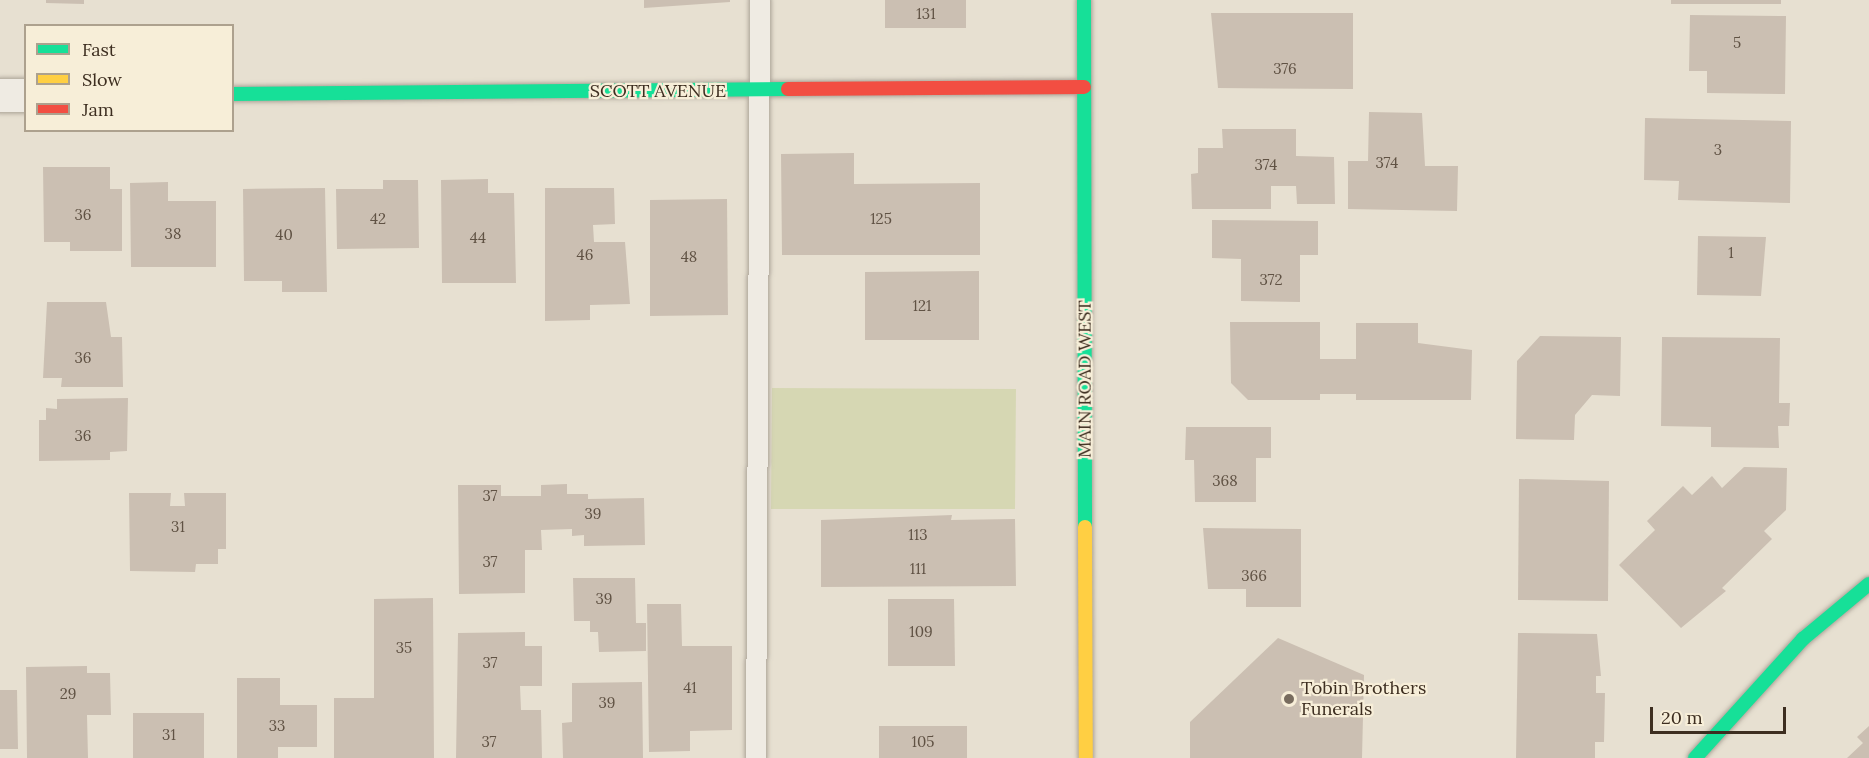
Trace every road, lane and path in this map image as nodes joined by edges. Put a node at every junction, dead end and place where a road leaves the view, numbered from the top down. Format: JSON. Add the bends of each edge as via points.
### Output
{"nodes":[{"id":1,"x":760,"y":0,"type":"edge"},
{"id":2,"x":1084,"y":0,"type":"edge"},
{"id":3,"x":1084,"y":87,"type":"junction"},
{"id":4,"x":759,"y":91,"type":"junction"},
{"id":5,"x":234,"y":94,"type":"edge"},
{"id":6,"x":0,"y":95,"type":"edge"},
{"id":7,"x":24,"y":95,"type":"edge"},
{"id":8,"x":1869,"y":584,"type":"edge"},
{"id":9,"x":756,"y":758,"type":"edge"},
{"id":10,"x":1086,"y":758,"type":"edge"},
{"id":11,"x":1695,"y":758,"type":"edge"}],
"edges":[{"from":1,"to":4,"type":"lane"},
{"from":2,"to":3,"type":"street","name":"MAIN ROAD WEST"},
{"from":3,"to":4,"type":"street","name":"SCOTT AVENUE"},
{"from":3,"to":10,"type":"street","name":"MAIN ROAD WEST"},
{"from":4,"to":5,"type":"street","name":"SCOTT AVENUE"},
{"from":4,"to":9,"type":"lane"},
{"from":6,"to":7,"type":"street"},
{"from":8,"to":11,"type":"street","via":[[1803,639]]}]}
